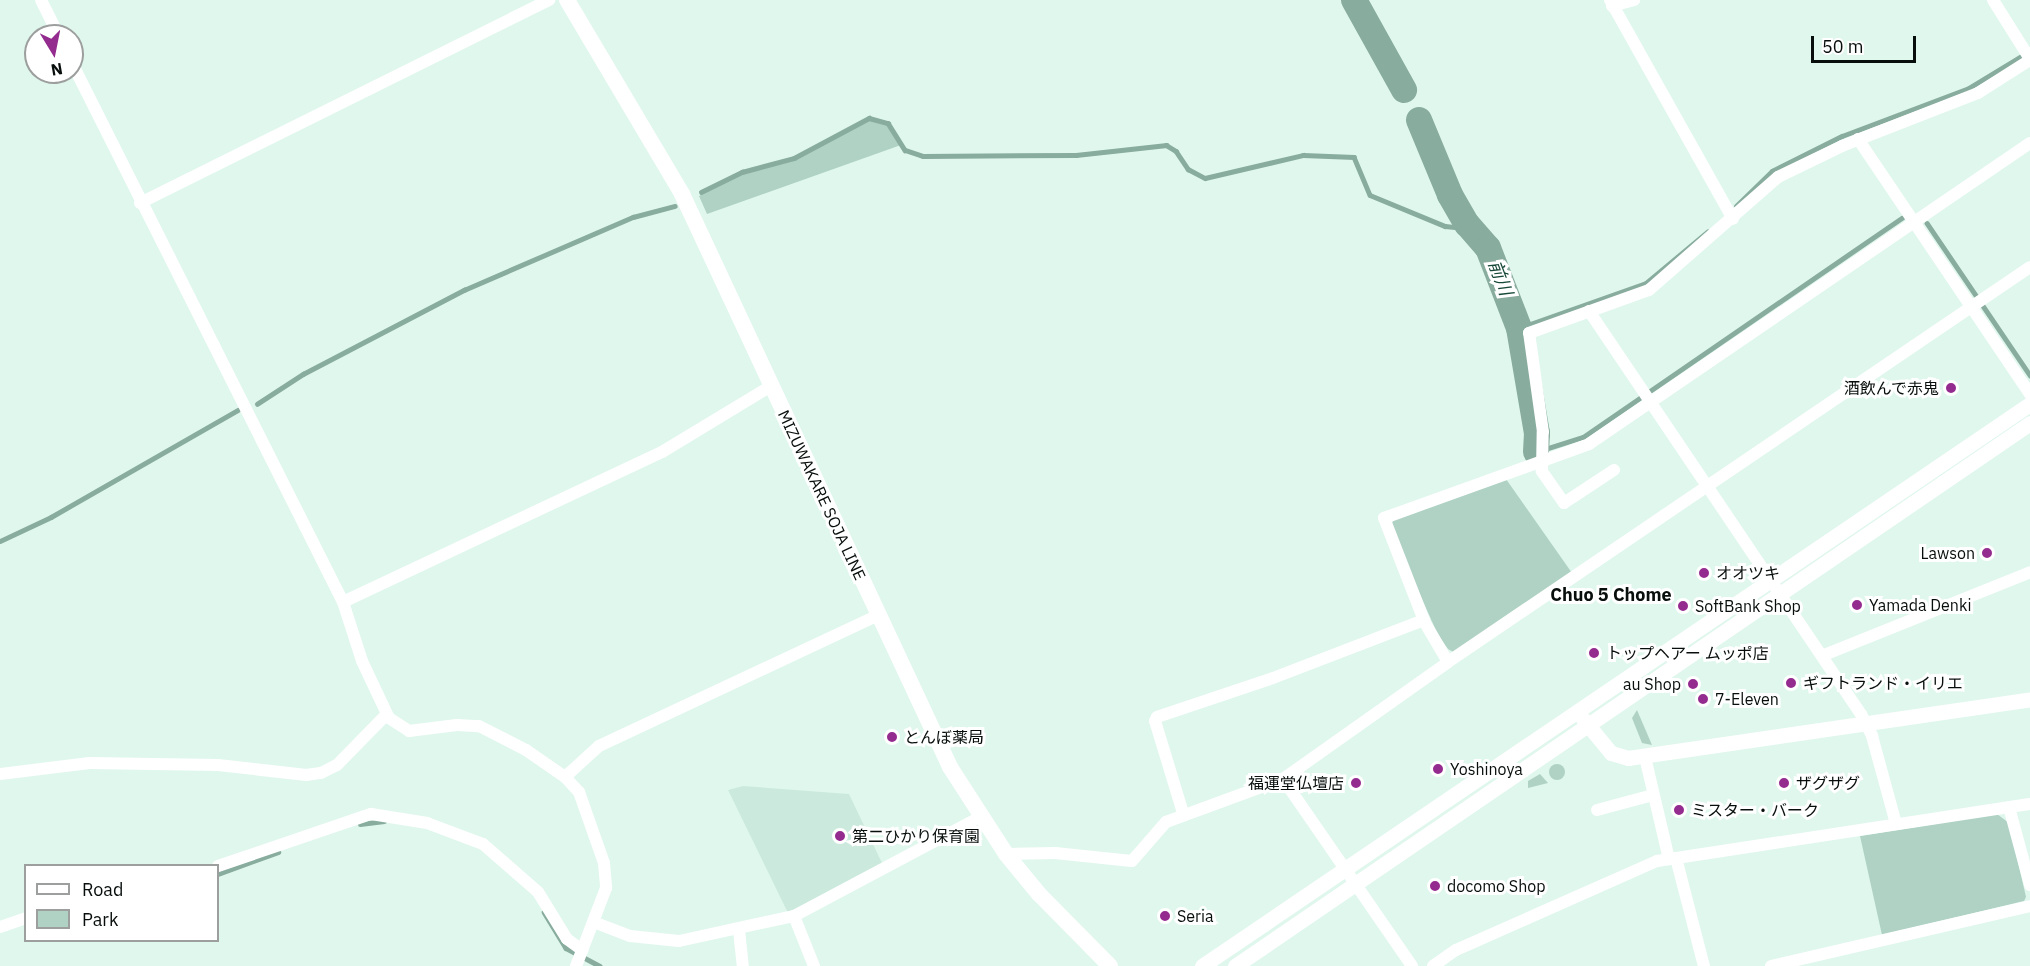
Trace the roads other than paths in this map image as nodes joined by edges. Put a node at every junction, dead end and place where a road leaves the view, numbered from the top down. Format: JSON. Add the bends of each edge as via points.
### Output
{"nodes":[{"id":1,"x":41,"y":0,"type":"edge"},
{"id":2,"x":549,"y":0,"type":"edge"},
{"id":3,"x":567,"y":0,"type":"edge"},
{"id":4,"x":1634,"y":0,"type":"edge"},
{"id":5,"x":1994,"y":0,"type":"edge"},
{"id":6,"x":1611,"y":3,"type":"edge"},
{"id":7,"x":53,"y":24,"type":"edge"},
{"id":8,"x":2028,"y":56,"type":"edge"},
{"id":9,"x":82,"y":84,"type":"edge"},
{"id":10,"x":1858,"y":139,"type":"junction"},
{"id":11,"x":2030,"y":143,"type":"edge"},
{"id":12,"x":140,"y":203,"type":"junction"},
{"id":13,"x":1730,"y":215,"type":"junction"},
{"id":14,"x":1915,"y":222,"type":"junction"},
{"id":15,"x":2030,"y":267,"type":"edge"},
{"id":16,"x":1977,"y":303,"type":"junction"},
{"id":17,"x":1589,"y":311,"type":"junction"},
{"id":18,"x":771,"y":386,"type":"junction"},
{"id":19,"x":2030,"y":394,"type":"edge"},
{"id":20,"x":1648,"y":396,"type":"junction"},
{"id":21,"x":2030,"y":404,"type":"edge"},
{"id":22,"x":2030,"y":423,"type":"edge"},
{"id":23,"x":1543,"y":454,"type":"junction"},
{"id":24,"x":1614,"y":470,"type":"dead end"},
{"id":25,"x":1708,"y":486,"type":"junction"},
{"id":26,"x":2030,"y":572,"type":"edge"},
{"id":27,"x":1772,"y":580,"type":"junction"},
{"id":28,"x":1782,"y":593,"type":"junction"},
{"id":29,"x":344,"y":602,"type":"junction"},
{"id":30,"x":879,"y":615,"type":"junction"},
{"id":31,"x":1424,"y":620,"type":"junction"},
{"id":32,"x":1824,"y":655,"type":"junction"},
{"id":33,"x":1449,"y":662,"type":"junction"},
{"id":34,"x":2030,"y":699,"type":"edge"},
{"id":35,"x":1578,"y":712,"type":"junction"},
{"id":36,"x":387,"y":714,"type":"junction"},
{"id":37,"x":1588,"y":725,"type":"junction"},
{"id":38,"x":1866,"y":725,"type":"junction"},
{"id":39,"x":1645,"y":757,"type":"junction"},
{"id":40,"x":0,"y":774,"type":"edge"},
{"id":41,"x":565,"y":777,"type":"junction"},
{"id":42,"x":1283,"y":779,"type":"junction"},
{"id":43,"x":1653,"y":795,"type":"junction"},
{"id":44,"x":2030,"y":804,"type":"edge"},
{"id":45,"x":2009,"y":807,"type":"junction"},
{"id":46,"x":1597,"y":810,"type":"dead end"},
{"id":47,"x":1183,"y":813,"type":"junction"},
{"id":48,"x":980,"y":817,"type":"junction"},
{"id":49,"x":1896,"y":824,"type":"junction"},
{"id":50,"x":1006,"y":854,"type":"junction"},
{"id":51,"x":1672,"y":858,"type":"junction"},
{"id":52,"x":219,"y":866,"type":"edge"},
{"id":53,"x":1345,"y":869,"type":"junction"},
{"id":54,"x":1355,"y":884,"type":"junction"},
{"id":55,"x":2030,"y":885,"type":"edge"},
{"id":56,"x":2030,"y":906,"type":"edge"},
{"id":57,"x":794,"y":916,"type":"junction"},
{"id":58,"x":24,"y":919,"type":"edge"},
{"id":59,"x":596,"y":923,"type":"junction"},
{"id":60,"x":0,"y":927,"type":"edge"},
{"id":61,"x":739,"y":930,"type":"junction"},
{"id":62,"x":579,"y":958,"type":"edge"},
{"id":63,"x":744,"y":966,"type":"edge"},
{"id":64,"x":814,"y":966,"type":"edge"},
{"id":65,"x":1110,"y":966,"type":"edge"},
{"id":66,"x":1202,"y":966,"type":"edge"},
{"id":67,"x":1235,"y":966,"type":"edge"},
{"id":68,"x":1412,"y":966,"type":"edge"},
{"id":69,"x":1432,"y":966,"type":"edge"},
{"id":70,"x":1704,"y":966,"type":"edge"},
{"id":71,"x":1771,"y":966,"type":"edge"}],
"edges":[{"from":1,"to":7,"type":"street"},
{"from":2,"to":12,"type":"street"},
{"from":3,"to":18,"type":"main road","name":"MIZUWAKARE SOJA LINE","via":[[682,194]]},
{"from":4,"to":6,"type":"street"},
{"from":5,"to":8,"type":"street"},
{"from":6,"to":13,"type":"street"},
{"from":8,"to":10,"type":"street","via":[[1978,93]]},
{"from":9,"to":12,"type":"street"},
{"from":10,"to":13,"type":"street","via":[[1778,177]]},
{"from":10,"to":14,"type":"street"},
{"from":11,"to":14,"type":"street"},
{"from":12,"to":29,"type":"street","via":[[246,403]]},
{"from":13,"to":17,"type":"street","via":[[1649,290]]},
{"from":14,"to":16,"type":"street"},
{"from":14,"to":20,"type":"street"},
{"from":15,"to":16,"type":"street"},
{"from":16,"to":19,"type":"street"},
{"from":16,"to":25,"type":"street"},
{"from":17,"to":20,"type":"street"},
{"from":17,"to":23,"type":"street","via":[[1529,333]]},
{"from":18,"to":29,"type":"street","via":[[651,457]]},
{"from":18,"to":30,"type":"main road","name":"MIZUWAKARE SOJA LINE"},
{"from":20,"to":23,"type":"street","via":[[1589,444]]},
{"from":20,"to":25,"type":"street"},
{"from":21,"to":27,"type":"street"},
{"from":22,"to":28,"type":"street"},
{"from":23,"to":24,"type":"street","via":[[1542,471],[1564,503]]},
{"from":23,"to":31,"type":"street","via":[[1384,518]]},
{"from":25,"to":27,"type":"street"},
{"from":25,"to":33,"type":"street"},
{"from":26,"to":32,"type":"street"},
{"from":27,"to":28,"type":"street"},
{"from":27,"to":35,"type":"street"},
{"from":28,"to":32,"type":"street"},
{"from":28,"to":37,"type":"street"},
{"from":29,"to":36,"type":"street","via":[[362,662]]},
{"from":30,"to":41,"type":"street","via":[[599,746]]},
{"from":30,"to":48,"type":"main road","name":"MIZUWAKARE SOJA LINE","via":[[950,767]]},
{"from":31,"to":33,"type":"street"},
{"from":31,"to":47,"type":"street","via":[[1157,717]]},
{"from":32,"to":38,"type":"street"},
{"from":33,"to":42,"type":"street"},
{"from":34,"to":38,"type":"street"},
{"from":35,"to":37,"type":"street"},
{"from":35,"to":53,"type":"street"},
{"from":36,"to":40,"type":"street","via":[[337,765],[321,773],[306,775],[218,765],[89,762]]},
{"from":36,"to":41,"type":"street","via":[[409,731],[457,724],[479,726],[526,750]]},
{"from":37,"to":39,"type":"street","via":[[1611,753]]},
{"from":37,"to":54,"type":"street"},
{"from":38,"to":39,"type":"street"},
{"from":38,"to":49,"type":"street"},
{"from":39,"to":43,"type":"street"},
{"from":41,"to":59,"type":"street","via":[[586,807],[604,863],[606,888]]},
{"from":42,"to":47,"type":"street"},
{"from":42,"to":53,"type":"street"},
{"from":43,"to":46,"type":"street"},
{"from":43,"to":51,"type":"street"},
{"from":44,"to":45,"type":"street"},
{"from":45,"to":49,"type":"street"},
{"from":45,"to":55,"type":"street"},
{"from":47,"to":50,"type":"street","via":[[1166,822],[1132,861],[1055,853]]},
{"from":48,"to":50,"type":"main road","name":"MIZUWAKARE SOJA LINE"},
{"from":48,"to":57,"type":"street"},
{"from":49,"to":51,"type":"street"},
{"from":50,"to":65,"type":"main road","name":"MIZUWAKARE SOJA LINE","via":[[1039,894]]},
{"from":51,"to":69,"type":"street","via":[[1657,861],[1456,950]]},
{"from":51,"to":70,"type":"street"},
{"from":52,"to":62,"type":"street","via":[[371,814],[427,823],[483,844],[538,892]]},
{"from":53,"to":54,"type":"street"},
{"from":53,"to":66,"type":"street"},
{"from":54,"to":67,"type":"street"},
{"from":54,"to":68,"type":"street"},
{"from":56,"to":71,"type":"street"},
{"from":57,"to":61,"type":"street"},
{"from":57,"to":64,"type":"street"},
{"from":58,"to":60,"type":"street"},
{"from":59,"to":61,"type":"street","via":[[655,941],[679,941]]},
{"from":59,"to":62,"type":"street"},
{"from":61,"to":63,"type":"street"}]}
